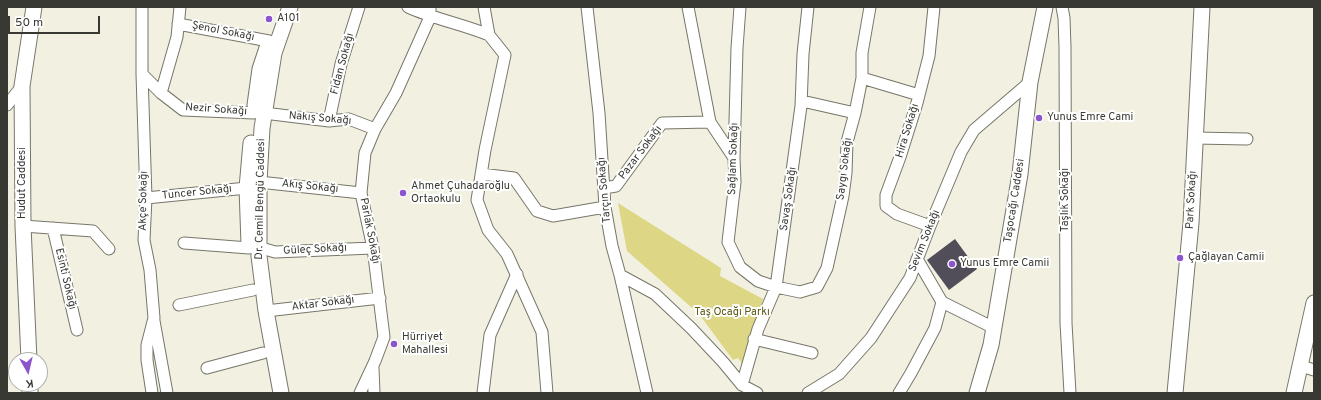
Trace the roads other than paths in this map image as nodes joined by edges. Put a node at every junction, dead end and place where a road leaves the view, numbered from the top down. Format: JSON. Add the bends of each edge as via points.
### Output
{"nodes":[{"id":1,"x":34,"y":7,"type":"edge"},
{"id":2,"x":142,"y":7,"type":"edge"},
{"id":3,"x":180,"y":7,"type":"edge"},
{"id":4,"x":280,"y":7,"type":"edge"},
{"id":5,"x":290,"y":7,"type":"edge"},
{"id":6,"x":359,"y":7,"type":"edge"},
{"id":7,"x":408,"y":7,"type":"edge"},
{"id":8,"x":484,"y":7,"type":"edge"},
{"id":9,"x":587,"y":7,"type":"edge"},
{"id":10,"x":688,"y":7,"type":"edge"},
{"id":11,"x":740,"y":7,"type":"edge"},
{"id":12,"x":808,"y":7,"type":"edge"},
{"id":13,"x":870,"y":7,"type":"edge"},
{"id":14,"x":934,"y":7,"type":"edge"},
{"id":15,"x":1045,"y":7,"type":"edge"},
{"id":16,"x":1062,"y":7,"type":"edge"},
{"id":17,"x":1202,"y":7,"type":"edge"},
{"id":18,"x":430,"y":12,"type":"edge"},
{"id":19,"x":178,"y":24,"type":"junction"},
{"id":20,"x":490,"y":35,"type":"junction"},
{"id":21,"x":269,"y":41,"type":"junction"},
{"id":22,"x":142,"y":74,"type":"junction"},
{"id":23,"x":862,"y":78,"type":"junction"},
{"id":24,"x":1030,"y":82,"type":"junction"},
{"id":25,"x":22,"y":86,"type":"junction"},
{"id":26,"x":161,"y":93,"type":"junction"},
{"id":27,"x":919,"y":96,"type":"junction"},
{"id":28,"x":802,"y":101,"type":"junction"},
{"id":29,"x":7,"y":104,"type":"edge"},
{"id":30,"x":259,"y":113,"type":"junction"},
{"id":31,"x":855,"y":113,"type":"junction"},
{"id":32,"x":328,"y":121,"type":"junction"},
{"id":33,"x":710,"y":122,"type":"junction"},
{"id":34,"x":375,"y":129,"type":"junction"},
{"id":35,"x":1195,"y":138,"type":"junction"},
{"id":36,"x":1247,"y":139,"type":"dead end"},
{"id":37,"x":734,"y":158,"type":"junction"},
{"id":38,"x":481,"y":174,"type":"junction"},
{"id":39,"x":253,"y":185,"type":"junction"},
{"id":40,"x":604,"y":188,"type":"junction"},
{"id":41,"x":361,"y":193,"type":"junction"},
{"id":42,"x":146,"y":198,"type":"junction"},
{"id":43,"x":605,"y":207,"type":"junction"},
{"id":44,"x":23,"y":226,"type":"junction"},
{"id":45,"x":930,"y":226,"type":"junction"},
{"id":46,"x":53,"y":228,"type":"junction"},
{"id":47,"x":184,"y":243,"type":"dead end"},
{"id":48,"x":253,"y":247,"type":"junction"},
{"id":49,"x":374,"y":248,"type":"junction"},
{"id":50,"x":109,"y":249,"type":"dead end"},
{"id":51,"x":917,"y":260,"type":"junction"},
{"id":52,"x":517,"y":274,"type":"junction"},
{"id":53,"x":620,"y":275,"type":"junction"},
{"id":54,"x":776,"y":287,"type":"junction"},
{"id":55,"x":253,"y":290,"type":"junction"},
{"id":56,"x":380,"y":298,"type":"junction"},
{"id":57,"x":942,"y":302,"type":"junction"},
{"id":58,"x":1314,"y":303,"type":"edge"},
{"id":59,"x":180,"y":305,"type":"dead end"},
{"id":60,"x":266,"y":311,"type":"junction"},
{"id":61,"x":154,"y":318,"type":"junction"},
{"id":62,"x":994,"y":328,"type":"junction"},
{"id":63,"x":77,"y":330,"type":"dead end"},
{"id":64,"x":754,"y":339,"type":"junction"},
{"id":65,"x":29,"y":352,"type":"edge"},
{"id":66,"x":263,"y":353,"type":"junction"},
{"id":67,"x":812,"y":353,"type":"dead end"},
{"id":68,"x":373,"y":366,"type":"junction"},
{"id":69,"x":207,"y":368,"type":"dead end"},
{"id":70,"x":1307,"y":368,"type":"edge"},
{"id":71,"x":742,"y":385,"type":"junction"},
{"id":72,"x":152,"y":393,"type":"edge"},
{"id":73,"x":167,"y":393,"type":"edge"},
{"id":74,"x":272,"y":393,"type":"edge"},
{"id":75,"x":281,"y":393,"type":"edge"},
{"id":76,"x":360,"y":393,"type":"edge"},
{"id":77,"x":374,"y":393,"type":"edge"},
{"id":78,"x":483,"y":393,"type":"edge"},
{"id":79,"x":547,"y":393,"type":"edge"},
{"id":80,"x":647,"y":393,"type":"edge"},
{"id":81,"x":757,"y":393,"type":"edge"},
{"id":82,"x":808,"y":393,"type":"edge"},
{"id":83,"x":899,"y":393,"type":"edge"},
{"id":84,"x":977,"y":393,"type":"edge"},
{"id":85,"x":1070,"y":393,"type":"edge"},
{"id":86,"x":1175,"y":393,"type":"edge"},
{"id":87,"x":1294,"y":393,"type":"edge"}],
"edges":[{"from":1,"to":25,"type":"street","name":"Hudut Caddesi"},
{"from":2,"to":22,"type":"street","name":"Akçe Sokağı"},
{"from":3,"to":19,"type":"street"},
{"from":4,"to":21,"type":"street","name":"Dr. Cemil Bengü Caddesi"},
{"from":5,"to":30,"type":"street","name":"Dr. Cemil Bengü Caddesi","via":[[274,53]]},
{"from":6,"to":32,"type":"street","name":"Fidan Sokağı","via":[[341,64]]},
{"from":7,"to":18,"type":"street"},
{"from":8,"to":20,"type":"street"},
{"from":9,"to":40,"type":"street","name":"Tarçın Sokağı","via":[[599,113]]},
{"from":10,"to":33,"type":"street"},
{"from":11,"to":37,"type":"street","name":"Sağlam Sokağı"},
{"from":12,"to":28,"type":"street","name":"Savaş Sokağı"},
{"from":13,"to":23,"type":"street","name":"Saygı Sokağı","via":[[862,53]]},
{"from":14,"to":27,"type":"street","name":"Hira Sokağı","via":[[929,56]]},
{"from":15,"to":24,"type":"street","name":"Taşocağı Caddesi"},
{"from":16,"to":85,"type":"street","name":"Taşlık Sokağı","via":[[1065,47],[1066,323]]},
{"from":17,"to":35,"type":"street","name":"Park Sokağı"},
{"from":18,"to":20,"type":"street"},
{"from":18,"to":34,"type":"street","name":"Parlak Sokağı","via":[[396,93]]},
{"from":19,"to":21,"type":"street","name":"Şenol Sokağı"},
{"from":19,"to":26,"type":"street","via":[[177,37]]},
{"from":20,"to":38,"type":"street","via":[[506,55]]},
{"from":21,"to":30,"type":"street","name":"Dr. Cemil Bengü Caddesi","via":[[260,69]]},
{"from":22,"to":26,"type":"street","name":"Nezir Sokağı"},
{"from":22,"to":42,"type":"street","name":"Akçe Sokağı"},
{"from":23,"to":27,"type":"street"},
{"from":23,"to":31,"type":"street","name":"Saygı Sokağı"},
{"from":24,"to":45,"type":"street","name":"Sevim Sokağı","via":[[974,130],[961,152]]},
{"from":24,"to":62,"type":"street","name":"Taşocağı Caddesi","via":[[1020,174]]},
{"from":25,"to":29,"type":"street"},
{"from":25,"to":44,"type":"street","name":"Hudut Caddesi"},
{"from":26,"to":30,"type":"street","name":"Nezir Sokağı","via":[[183,110]]},
{"from":27,"to":45,"type":"street","name":"Hira Sokağı","via":[[886,195],[886,206],[897,214]]},
{"from":28,"to":31,"type":"street"},
{"from":28,"to":54,"type":"street","name":"Savaş Sokağı"},
{"from":30,"to":32,"type":"street","name":"Nakış Sokağı"},
{"from":30,"to":39,"type":"street","name":"Dr. Cemil Bengü Caddesi","via":[[262,128]]},
{"from":31,"to":54,"type":"street","name":"Saygı Sokağı","via":[[847,142],[843,196],[827,268],[817,287],[800,292]]},
{"from":32,"to":34,"type":"street","name":"Nakış Sokağı","via":[[349,119]]},
{"from":33,"to":37,"type":"street"},
{"from":33,"to":40,"type":"street","name":"Pazar Sokağı","via":[[662,123],[616,186]]},
{"from":34,"to":41,"type":"street","name":"Parlak Sokağı","via":[[365,153]]},
{"from":35,"to":36,"type":"street"},
{"from":35,"to":86,"type":"street","name":"Park Sokağı","via":[[1191,223]]},
{"from":37,"to":54,"type":"street","name":"Sağlam Sokağı","via":[[735,182],[728,242],[740,267],[758,281]]},
{"from":38,"to":43,"type":"street","via":[[514,178],[537,211],[553,216]]},
{"from":38,"to":52,"type":"street","via":[[477,200],[488,230],[507,254]]},
{"from":39,"to":41,"type":"street","name":"Akış Sokağı"},
{"from":39,"to":42,"type":"street","name":"Tuncer Sokağı"},
{"from":39,"to":48,"type":"street","name":"Dr. Cemil Bengü Caddesi"},
{"from":40,"to":43,"type":"street","name":"Tarçın Sokağı"},
{"from":41,"to":49,"type":"street","name":"Parlak Sokağı"},
{"from":42,"to":61,"type":"street","name":"Akçe Sokağı","via":[[144,240],[150,270]]},
{"from":43,"to":53,"type":"street","name":"Tarçın Sokağı"},
{"from":44,"to":46,"type":"street"},
{"from":44,"to":65,"type":"street","name":"Hudut Caddesi"},
{"from":45,"to":51,"type":"street","name":"Sevim Sokağı"},
{"from":46,"to":50,"type":"street","via":[[93,231]]},
{"from":46,"to":63,"type":"street","name":"Esinti Sokağı"},
{"from":47,"to":48,"type":"street","name":"Güleç Sokağı"},
{"from":48,"to":49,"type":"street","name":"Güleç Sokağı","via":[[275,252]]},
{"from":48,"to":55,"type":"street","name":"Dr. Cemil Bengü Caddesi"},
{"from":48,"to":60,"type":"street","name":"Dr. Cemil Bengü Caddesi"},
{"from":49,"to":56,"type":"street","name":"Parlak Sokağı"},
{"from":51,"to":57,"type":"street"},
{"from":51,"to":82,"type":"street","name":"Sevim Sokağı","via":[[910,278],[871,338],[839,374]]},
{"from":52,"to":78,"type":"street","via":[[490,335]]},
{"from":52,"to":79,"type":"street","via":[[542,332]]},
{"from":53,"to":71,"type":"street","via":[[655,294],[691,328]]},
{"from":53,"to":80,"type":"street","name":"Tarçın Sokağı"},
{"from":54,"to":64,"type":"street","name":"Savaş Sokağı"},
{"from":55,"to":59,"type":"street"},
{"from":55,"to":66,"type":"street","name":"Dr. Cemil Bengü Caddesi"},
{"from":56,"to":60,"type":"street","name":"Aktar Sokağı"},
{"from":56,"to":68,"type":"street","name":"Parlak Sokağı","via":[[384,337]]},
{"from":57,"to":62,"type":"street"},
{"from":57,"to":83,"type":"street","via":[[935,328]]},
{"from":58,"to":70,"type":"street"},
{"from":60,"to":75,"type":"street","name":"Dr. Cemil Bengü Caddesi"},
{"from":61,"to":72,"type":"street","name":"Akçe Sokağı","via":[[147,345]]},
{"from":61,"to":73,"type":"street"},
{"from":62,"to":84,"type":"street","name":"Taşocağı Caddesi"},
{"from":64,"to":67,"type":"street"},
{"from":64,"to":71,"type":"street","name":"Savaş Sokağı"},
{"from":66,"to":69,"type":"street"},
{"from":66,"to":74,"type":"street","name":"Dr. Cemil Bengü Caddesi"},
{"from":68,"to":76,"type":"street","name":"Parlak Sokağı"},
{"from":68,"to":77,"type":"street"},
{"from":70,"to":87,"type":"street"},
{"from":71,"to":81,"type":"street"}]}
